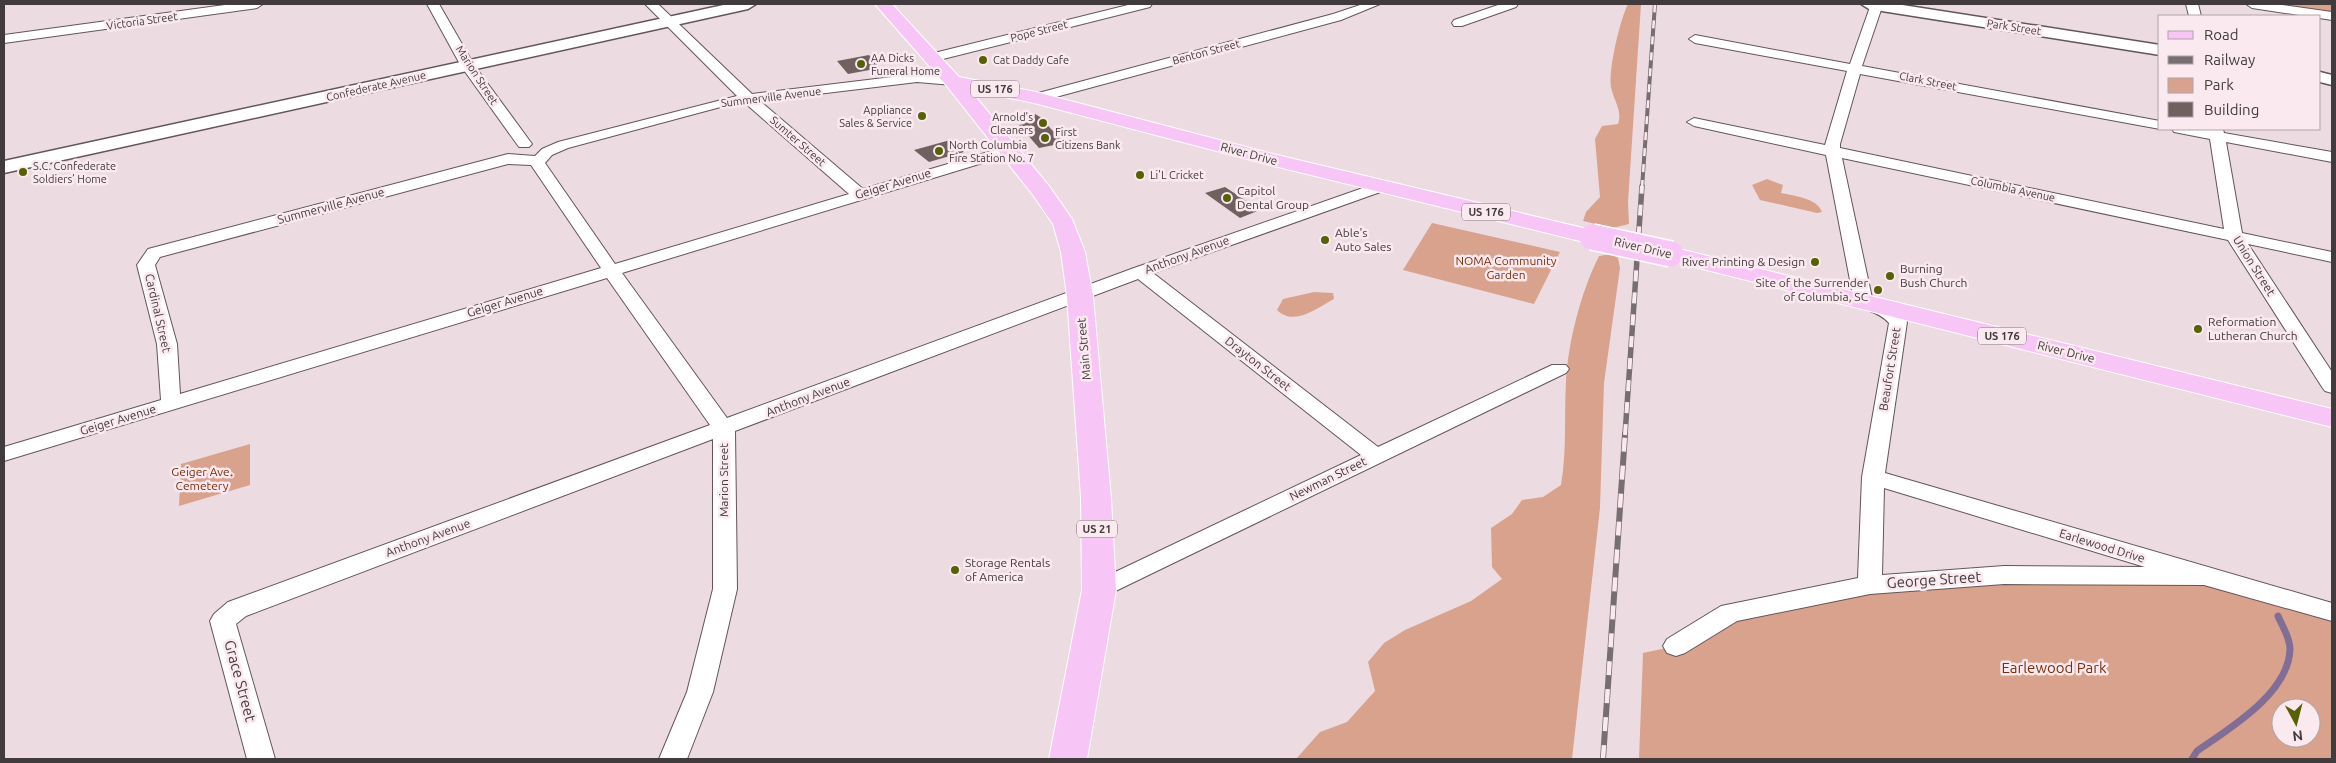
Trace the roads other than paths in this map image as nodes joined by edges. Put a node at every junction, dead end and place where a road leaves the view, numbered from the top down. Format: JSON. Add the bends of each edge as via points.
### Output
{"nodes":[{"id":1,"x":257,"y":4,"type":"edge"},
{"id":2,"x":433,"y":4,"type":"edge"},
{"id":3,"x":651,"y":4,"type":"edge"},
{"id":4,"x":748,"y":4,"type":"edge"},
{"id":5,"x":883,"y":4,"type":"edge"},
{"id":6,"x":1146,"y":4,"type":"edge"},
{"id":7,"x":1374,"y":4,"type":"edge"},
{"id":8,"x":1512,"y":4,"type":"edge"},
{"id":9,"x":1874,"y":4,"type":"edge"},
{"id":10,"x":2252,"y":4,"type":"edge"},
{"id":11,"x":200,"y":8,"type":"edge"},
{"id":12,"x":2332,"y":16,"type":"edge"},
{"id":13,"x":668,"y":21,"type":"junction"},
{"id":14,"x":1458,"y":23,"type":"dead end"},
{"id":15,"x":1695,"y":39,"type":"dead end"},
{"id":16,"x":4,"y":41,"type":"edge"},
{"id":17,"x":2158,"y":50,"type":"edge"},
{"id":18,"x":931,"y":58,"type":"junction"},
{"id":19,"x":468,"y":66,"type":"junction"},
{"id":20,"x":1855,"y":67,"type":"junction"},
{"id":21,"x":954,"y":81,"type":"junction"},
{"id":22,"x":748,"y":98,"type":"junction"},
{"id":23,"x":1036,"y":98,"type":"junction"},
{"id":24,"x":1694,"y":122,"type":"dead end"},
{"id":25,"x":2158,"y":125,"type":"edge"},
{"id":26,"x":2192,"y":130,"type":"edge"},
{"id":27,"x":2217,"y":132,"type":"edge"},
{"id":28,"x":524,"y":144,"type":"junction"},
{"id":29,"x":563,"y":145,"type":"junction"},
{"id":30,"x":1007,"y":151,"type":"junction"},
{"id":31,"x":1832,"y":151,"type":"junction"},
{"id":32,"x":2332,"y":157,"type":"edge"},
{"id":33,"x":508,"y":159,"type":"junction"},
{"id":34,"x":537,"y":162,"type":"junction"},
{"id":35,"x":4,"y":167,"type":"edge"},
{"id":36,"x":1380,"y":187,"type":"junction"},
{"id":37,"x":859,"y":194,"type":"junction"},
{"id":38,"x":2234,"y":236,"type":"junction"},
{"id":39,"x":154,"y":253,"type":"joint"},
{"id":40,"x":2332,"y":257,"type":"edge"},
{"id":41,"x":611,"y":269,"type":"junction"},
{"id":42,"x":1140,"y":272,"type":"junction"},
{"id":43,"x":1080,"y":296,"type":"junction"},
{"id":44,"x":1863,"y":301,"type":"junction"},
{"id":45,"x":1559,"y":369,"type":"dead end"},
{"id":46,"x":2332,"y":388,"type":"edge"},
{"id":47,"x":171,"y":404,"type":"junction"},
{"id":48,"x":2332,"y":418,"type":"edge"},
{"id":49,"x":724,"y":429,"type":"junction"},
{"id":50,"x":4,"y":454,"type":"edge"},
{"id":51,"x":1376,"y":456,"type":"junction"},
{"id":52,"x":1873,"y":477,"type":"junction"},
{"id":53,"x":2204,"y":576,"type":"junction"},
{"id":54,"x":1870,"y":585,"type":"junction"},
{"id":55,"x":1099,"y":590,"type":"junction"},
{"id":56,"x":237,"y":608,"type":"joint"},
{"id":57,"x":2332,"y":612,"type":"edge"},
{"id":58,"x":1676,"y":646,"type":"dead end"},
{"id":59,"x":261,"y":759,"type":"edge"},
{"id":60,"x":673,"y":759,"type":"edge"},
{"id":61,"x":1068,"y":759,"type":"edge"}],
"edges":[{"from":1,"to":11,"type":"street","name":"Victoria Street"},
{"from":2,"to":19,"type":"street","name":"Marion Street"},
{"from":3,"to":13,"type":"street","name":"Sumter Street"},
{"from":4,"to":13,"type":"street","name":"Confederate Avenue"},
{"from":5,"to":18,"type":"main road","name":"Main Street","number":"US 21"},
{"from":6,"to":18,"type":"street","name":"Pope Street"},
{"from":7,"to":23,"type":"street","name":"Benton Street","via":[[1337,17]]},
{"from":8,"to":14,"type":"street"},
{"from":9,"to":17,"type":"street","name":"Park Street"},
{"from":9,"to":20,"type":"street"},
{"from":10,"to":12,"type":"street"},
{"from":11,"to":16,"type":"street","name":"Victoria Street"},
{"from":13,"to":19,"type":"street","name":"Confederate Avenue"},
{"from":13,"to":22,"type":"street","name":"Sumter Street"},
{"from":15,"to":20,"type":"street","name":"Clark Street"},
{"from":18,"to":21,"type":"main road","name":"Main Street","number":"US 21"},
{"from":19,"to":28,"type":"street","name":"Marion Street"},
{"from":19,"to":35,"type":"street","name":"Confederate Avenue"},
{"from":20,"to":25,"type":"street","name":"Clark Street"},
{"from":20,"to":31,"type":"street"},
{"from":21,"to":22,"type":"street","name":"Summerville Avenue","via":[[917,78]]},
{"from":21,"to":23,"type":"main road","name":"River Drive","number":"US 176"},
{"from":21,"to":30,"type":"main road","name":"Main Street","number":"US 21"},
{"from":22,"to":29,"type":"street","name":"Summerville Avenue"},
{"from":22,"to":37,"type":"street","name":"Sumter Street"},
{"from":23,"to":36,"type":"main road","name":"River Drive","number":"US 176"},
{"from":24,"to":31,"type":"street","name":"Columbia Avenue"},
{"from":26,"to":27,"type":"street"},
{"from":27,"to":32,"type":"street"},
{"from":27,"to":38,"type":"street","name":"Union Street"},
{"from":28,"to":29,"type":"street","via":[[537,147]]},
{"from":28,"to":33,"type":"street","via":[[520,152]]},
{"from":29,"to":34,"type":"street","via":[[547,152]]},
{"from":30,"to":37,"type":"street","name":"Geiger Avenue"},
{"from":30,"to":43,"type":"main road","name":"Main Street","number":"US 21","via":[[1042,191],[1064,224],[1073,252]]},
{"from":31,"to":38,"type":"street","name":"Columbia Avenue"},
{"from":31,"to":44,"type":"street"},
{"from":33,"to":34,"type":"street"},
{"from":33,"to":39,"type":"street","name":"Summerville Avenue"},
{"from":34,"to":41,"type":"street","name":"Marion Street"},
{"from":36,"to":42,"type":"street","name":"Anthony Avenue"},
{"from":36,"to":44,"type":"main road","name":"River Drive","number":"US 176","bridge":true},
{"from":37,"to":41,"type":"street","name":"Geiger Avenue"},
{"from":38,"to":40,"type":"street","name":"Columbia Avenue"},
{"from":38,"to":46,"type":"street","name":"Union Street"},
{"from":39,"to":47,"type":"street","name":"Cardinal Street","via":[[146,264],[168,344]]},
{"from":41,"to":47,"type":"street","name":"Geiger Avenue"},
{"from":41,"to":49,"type":"street","name":"Marion Street"},
{"from":42,"to":43,"type":"street","name":"Anthony Avenue"},
{"from":42,"to":51,"type":"street","name":"Drayton Street"},
{"from":43,"to":49,"type":"street","name":"Anthony Avenue"},
{"from":43,"to":55,"type":"main road","name":"Main Street","number":"US 21","via":[[1096,498]]},
{"from":44,"to":48,"type":"main road","name":"River Drive","number":"US 176"},
{"from":44,"to":52,"type":"street","name":"Beaufort Street","via":[[1888,310],[1898,322]]},
{"from":45,"to":51,"type":"street","name":"Newman Street"},
{"from":47,"to":50,"type":"street","name":"Geiger Avenue"},
{"from":49,"to":56,"type":"street","name":"Anthony Avenue"},
{"from":49,"to":60,"type":"street","name":"Marion Street","via":[[725,589],[700,692]]},
{"from":51,"to":55,"type":"street","name":"Newman Street"},
{"from":52,"to":53,"type":"street","name":"Earlewood Drive"},
{"from":52,"to":54,"type":"street","name":"Beaufort Street"},
{"from":53,"to":54,"type":"street","name":"George Street","via":[[2004,575]]},
{"from":53,"to":57,"type":"street","name":"Earlewood Drive"},
{"from":54,"to":58,"type":"street","name":"George Street","via":[[1730,613]]},
{"from":55,"to":61,"type":"main road","name":"Main Street","number":"US 21"},
{"from":56,"to":59,"type":"street","name":"Grace Street","via":[[223,621]]}]}
